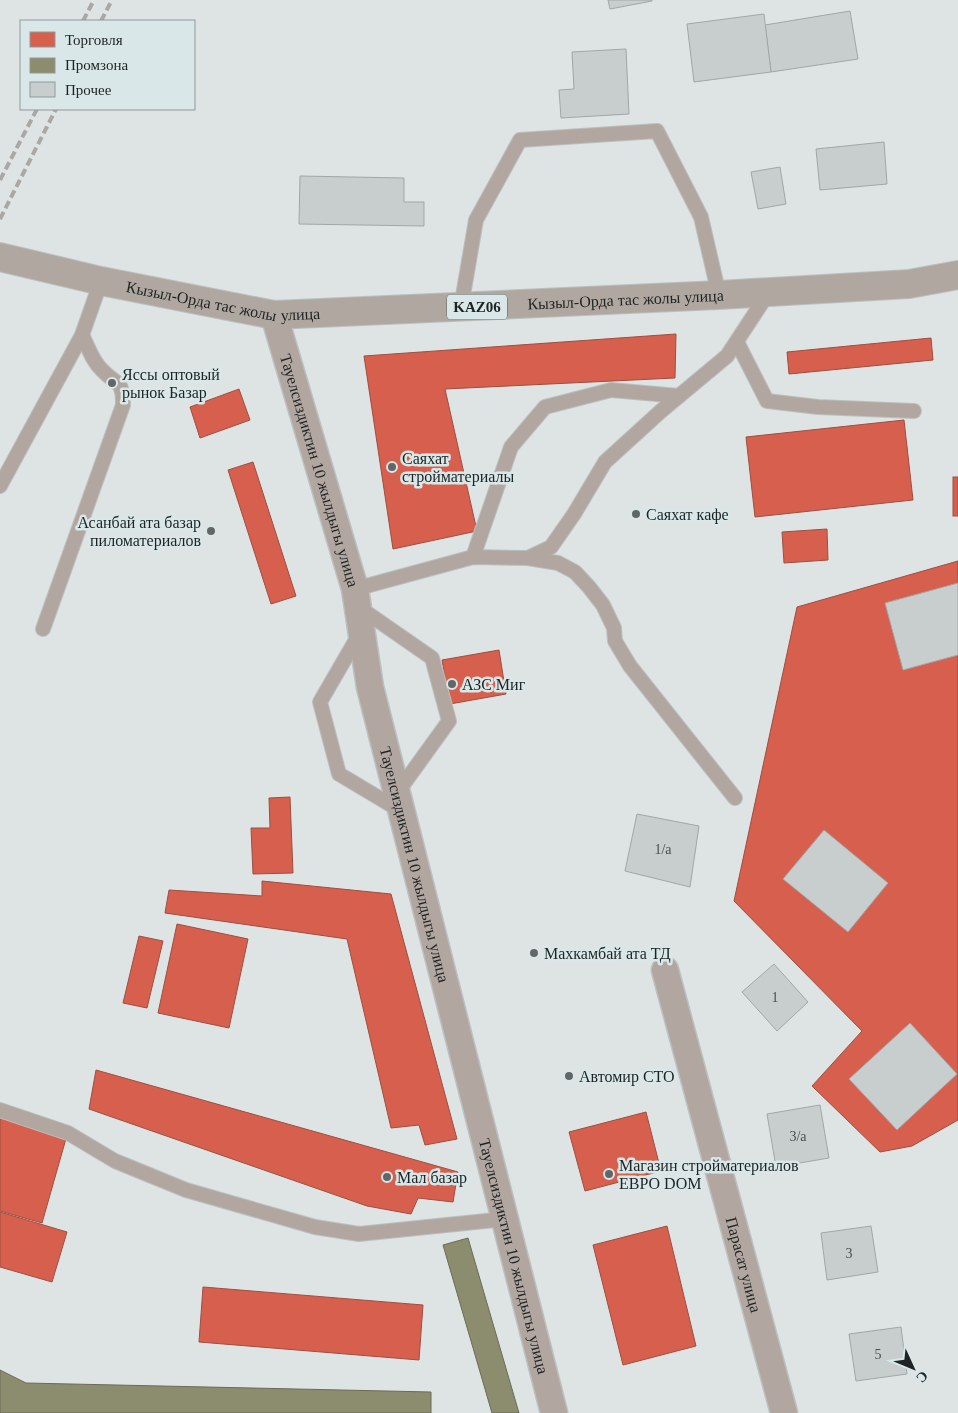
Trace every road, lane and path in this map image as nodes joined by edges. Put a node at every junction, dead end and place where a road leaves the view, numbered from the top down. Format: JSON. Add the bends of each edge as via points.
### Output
{"nodes":[{"id":1,"x":0,"y":256,"type":"edge"},
{"id":2,"x":958,"y":275,"type":"edge"},
{"id":3,"x":100,"y":281,"type":"junction"},
{"id":4,"x":769,"y":292,"type":"junction"},
{"id":5,"x":720,"y":295,"type":"junction"},
{"id":6,"x":461,"y":307,"type":"junction"},
{"id":7,"x":274,"y":315,"type":"junction"},
{"id":8,"x":82,"y":334,"type":"junction"},
{"id":9,"x":737,"y":342,"type":"junction"},
{"id":10,"x":679,"y":396,"type":"junction"},
{"id":11,"x":914,"y":411,"type":"dead end"},
{"id":12,"x":0,"y":486,"type":"edge"},
{"id":13,"x":473,"y":557,"type":"junction"},
{"id":14,"x":528,"y":558,"type":"junction"},
{"id":15,"x":358,"y":608,"type":"junction"},
{"id":16,"x":43,"y":629,"type":"dead end"},
{"id":17,"x":735,"y":798,"type":"dead end"},
{"id":18,"x":400,"y":802,"type":"junction"},
{"id":19,"x":664,"y":970,"type":"dead end"},
{"id":20,"x":0,"y":1110,"type":"edge"},
{"id":21,"x":505,"y":1219,"type":"junction"},
{"id":22,"x":554,"y":1413,"type":"edge"},
{"id":23,"x":784,"y":1413,"type":"edge"}],
"edges":[{"from":1,"to":3,"type":"main road","name":"Кызыл-Орда тас жолы улица","number":"KАZ06"},
{"from":2,"to":4,"type":"main road","name":"Кызыл-Орда тас жолы улица","number":"KАZ06","via":[[909,284]]},
{"from":3,"to":7,"type":"main road","name":"Кызыл-Орда тас жолы улица","number":"KАZ06"},
{"from":3,"to":8,"type":"lane"},
{"from":4,"to":5,"type":"main road","name":"Кызыл-Орда тас жолы улица","number":"KАZ06"},
{"from":4,"to":9,"type":"lane"},
{"from":5,"to":6,"type":"main road","name":"Кызыл-Орда тас жолы улица","number":"KАZ06"},
{"from":5,"to":6,"type":"lane","via":[[701,217],[657,131],[520,140],[476,220]]},
{"from":6,"to":7,"type":"main road","name":"Кызыл-Орда тас жолы улица","number":"KАZ06"},
{"from":7,"to":15,"type":"street","name":"Тауелсиздиктин 10 жылдыгы улица"},
{"from":8,"to":12,"type":"lane"},
{"from":8,"to":16,"type":"lane","via":[[94,360],[123,390],[123,405]]},
{"from":9,"to":10,"type":"lane","via":[[727,356]]},
{"from":9,"to":11,"type":"lane","via":[[767,401],[818,407]]},
{"from":10,"to":13,"type":"lane","via":[[612,390],[545,406],[511,448]]},
{"from":10,"to":14,"type":"lane","via":[[605,462],[551,547]]},
{"from":13,"to":14,"type":"lane"},
{"from":13,"to":15,"type":"lane"},
{"from":14,"to":17,"type":"lane","via":[[558,563],[575,572],[589,586],[603,605],[614,628],[615,641],[630,666]]},
{"from":15,"to":18,"type":"street","name":"Тауелсиздиктин 10 жылдыгы улица","via":[[370,686]]},
{"from":15,"to":18,"type":"lane","via":[[320,702],[339,774]]},
{"from":15,"to":18,"type":"lane","via":[[432,658],[449,721]]},
{"from":18,"to":21,"type":"street","name":"Тауелсиздиктин 10 жылдыгы улица"},
{"from":19,"to":23,"type":"street","name":"Парасат улица"},
{"from":20,"to":21,"type":"lane","via":[[68,1133],[115,1161],[186,1190],[315,1227],[360,1234]]},
{"from":21,"to":22,"type":"street","name":"Тауелсиздиктин 10 жылдыгы улица"}]}
